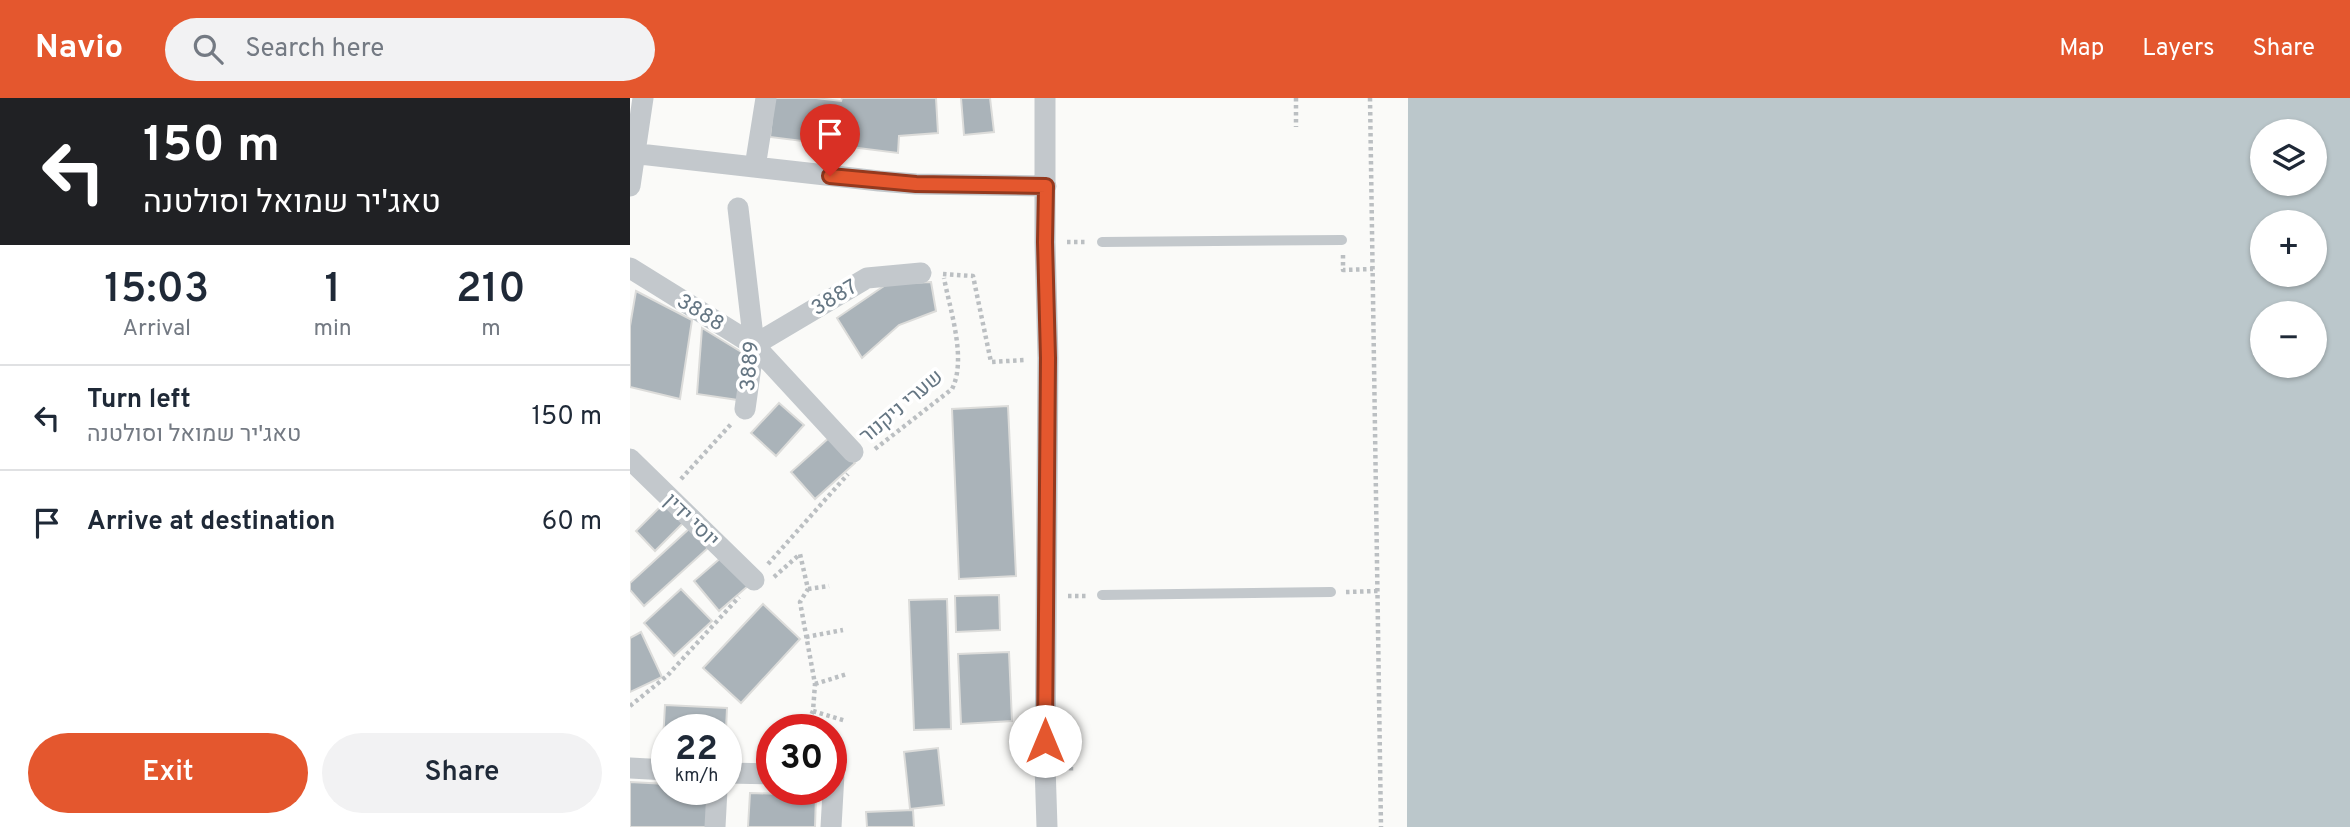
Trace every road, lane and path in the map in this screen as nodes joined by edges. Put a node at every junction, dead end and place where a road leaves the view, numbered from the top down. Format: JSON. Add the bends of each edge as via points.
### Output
{"nodes":[{"id":1,"x":643,"y":98,"type":"edge"},
{"id":2,"x":766,"y":98,"type":"edge"},
{"id":3,"x":1045,"y":98,"type":"edge"},
{"id":4,"x":1296,"y":98,"type":"edge"},
{"id":5,"x":1370,"y":98,"type":"edge"},
{"id":6,"x":1296,"y":127,"type":"dead end"},
{"id":7,"x":633,"y":153,"type":"edge"},
{"id":8,"x":755,"y":167,"type":"junction"},
{"id":9,"x":630,"y":186,"type":"edge"},
{"id":10,"x":1046,"y":186,"type":"junction"},
{"id":11,"x":738,"y":208,"type":"dead end"},
{"id":12,"x":1342,"y":240,"type":"joint"},
{"id":13,"x":1102,"y":242,"type":"dead end"},
{"id":14,"x":630,"y":268,"type":"edge"},
{"id":15,"x":1373,"y":269,"type":"junction"},
{"id":16,"x":921,"y":273,"type":"dead end"},
{"id":17,"x":754,"y":345,"type":"junction"},
{"id":18,"x":1048,"y":358,"type":"junction"},
{"id":19,"x":745,"y":409,"type":"joint"},
{"id":20,"x":858,"y":458,"type":"junction"},
{"id":21,"x":630,"y":459,"type":"edge"},
{"id":22,"x":666,"y":495,"type":"junction"},
{"id":23,"x":788,"y":541,"type":"dead end"},
{"id":24,"x":762,"y":580,"type":"joint"},
{"id":25,"x":829,"y":586,"type":"dead end"},
{"id":26,"x":808,"y":589,"type":"junction"},
{"id":27,"x":1378,"y":591,"type":"junction"},
{"id":28,"x":1331,"y":592,"type":"joint"},
{"id":29,"x":1102,"y":595,"type":"dead end"},
{"id":30,"x":733,"y":602,"type":"dead end"},
{"id":31,"x":843,"y":630,"type":"dead end"},
{"id":32,"x":806,"y":637,"type":"junction"},
{"id":33,"x":847,"y":674,"type":"dead end"},
{"id":34,"x":815,"y":684,"type":"junction"},
{"id":35,"x":630,"y":706,"type":"edge"},
{"id":36,"x":813,"y":711,"type":"junction"},
{"id":37,"x":812,"y":714,"type":"edge"},
{"id":38,"x":823,"y":714,"type":"edge"},
{"id":39,"x":630,"y":768,"type":"edge"},
{"id":40,"x":651,"y":769,"type":"edge"},
{"id":41,"x":716,"y":805,"type":"edge"},
{"id":42,"x":832,"y":805,"type":"edge"},
{"id":43,"x":715,"y":827,"type":"edge"},
{"id":44,"x":831,"y":827,"type":"edge"},
{"id":45,"x":1047,"y":827,"type":"edge"},
{"id":46,"x":1381,"y":827,"type":"edge"}],
"edges":[{"from":1,"to":7,"type":"street"},
{"from":2,"to":8,"type":"street"},
{"from":3,"to":10,"type":"street"},
{"from":4,"to":6,"type":"path"},
{"from":5,"to":15,"type":"path"},
{"from":7,"to":8,"type":"street"},
{"from":7,"to":9,"type":"street"},
{"from":8,"to":10,"type":"street","via":[[916,184]]},
{"from":10,"to":18,"type":"street"},
{"from":11,"to":17,"type":"street","name":"3889"},
{"from":12,"to":13,"type":"lane"},
{"from":12,"to":15,"type":"path","via":[[1343,270]]},
{"from":14,"to":17,"type":"street","name":"3888"},
{"from":15,"to":27,"type":"path"},
{"from":16,"to":17,"type":"street","name":"3887","via":[[867,278]]},
{"from":17,"to":19,"type":"street","name":"3889"},
{"from":17,"to":20,"type":"street","name":"3888"},
{"from":18,"to":20,"type":"path","name":"שערי ניקנור","via":[[991,362],[973,275],[943,274],[958,351],[958,378],[952,389]]},
{"from":18,"to":45,"type":"street"},
{"from":19,"to":22,"type":"path","name":"3889"},
{"from":20,"to":23,"type":"path","name":"שערי ניקנור"},
{"from":21,"to":22,"type":"street","name":"יוסי ידין"},
{"from":22,"to":24,"type":"street","name":"יוסי ידין"},
{"from":24,"to":26,"type":"path","via":[[800,554]]},
{"from":25,"to":26,"type":"path"},
{"from":26,"to":32,"type":"path","via":[[800,602]]},
{"from":27,"to":28,"type":"path"},
{"from":27,"to":46,"type":"path"},
{"from":28,"to":29,"type":"lane"},
{"from":30,"to":35,"type":"path","via":[[667,676]]},
{"from":31,"to":32,"type":"path"},
{"from":32,"to":34,"type":"path"},
{"from":33,"to":34,"type":"path"},
{"from":34,"to":36,"type":"path"},
{"from":36,"to":37,"type":"path"},
{"from":36,"to":38,"type":"path"},
{"from":39,"to":40,"type":"street"},
{"from":41,"to":43,"type":"street"},
{"from":42,"to":44,"type":"street"}]}
